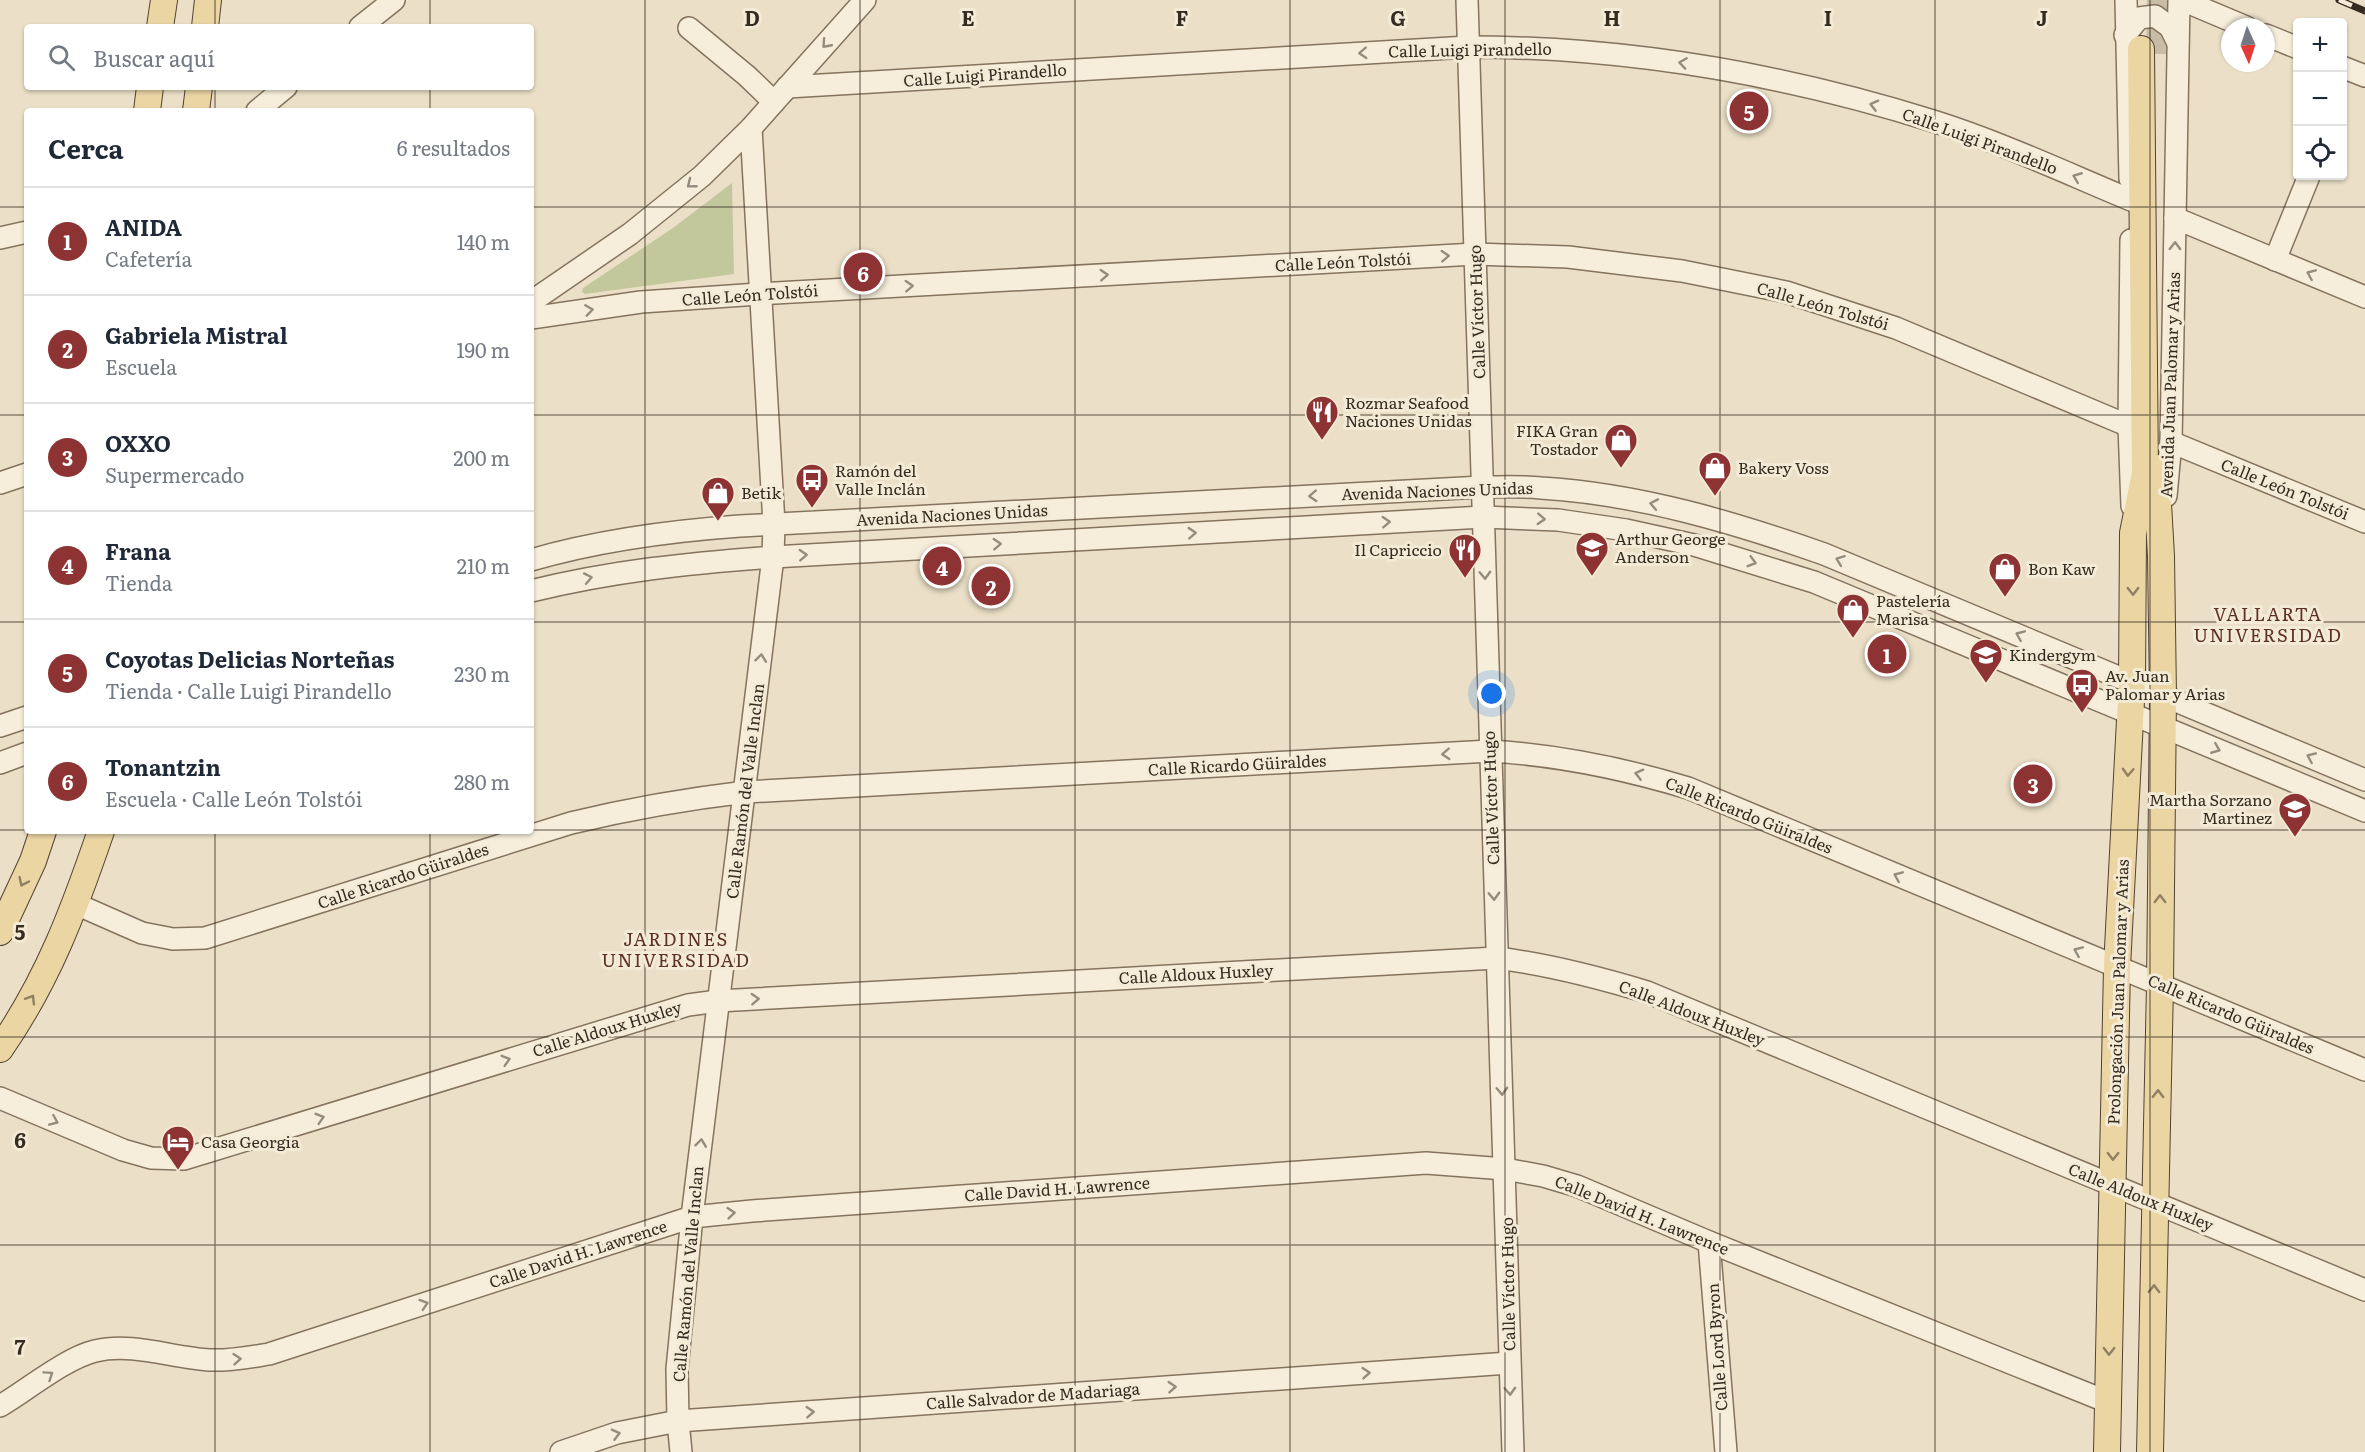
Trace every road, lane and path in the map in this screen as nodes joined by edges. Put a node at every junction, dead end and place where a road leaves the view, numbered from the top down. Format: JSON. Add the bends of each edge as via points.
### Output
{"nodes":[{"id":1,"x":164,"y":0,"type":"edge"},
{"id":2,"x":208,"y":0,"type":"edge"},
{"id":3,"x":394,"y":0,"type":"edge"},
{"id":4,"x":865,"y":0,"type":"edge"},
{"id":5,"x":1467,"y":0,"type":"edge"},
{"id":6,"x":2126,"y":0,"type":"edge"},
{"id":7,"x":2180,"y":0,"type":"edge"},
{"id":8,"x":2224,"y":18,"type":"edge"},
{"id":9,"x":160,"y":24,"type":"edge"},
{"id":10,"x":205,"y":24,"type":"edge"},
{"id":11,"x":364,"y":24,"type":"edge"},
{"id":12,"x":689,"y":28,"type":"dead end"},
{"id":13,"x":2275,"y":39,"type":"edge"},
{"id":14,"x":2151,"y":45,"type":"junction"},
{"id":15,"x":2293,"y":46,"type":"edge"},
{"id":16,"x":1468,"y":47,"type":"junction"},
{"id":17,"x":2347,"y":69,"type":"edge"},
{"id":18,"x":2365,"y":76,"type":"edge"},
{"id":19,"x":150,"y":90,"type":"edge"},
{"id":20,"x":199,"y":90,"type":"edge"},
{"id":21,"x":282,"y":90,"type":"edge"},
{"id":22,"x":780,"y":94,"type":"junction"},
{"id":23,"x":147,"y":108,"type":"edge"},
{"id":24,"x":196,"y":108,"type":"edge"},
{"id":25,"x":261,"y":108,"type":"edge"},
{"id":26,"x":751,"y":128,"type":"junction"},
{"id":27,"x":2307,"y":180,"type":"edge"},
{"id":28,"x":2131,"y":200,"type":"junction"},
{"id":29,"x":2175,"y":218,"type":"junction"},
{"id":30,"x":24,"y":233,"type":"edge"},
{"id":31,"x":0,"y":238,"type":"edge"},
{"id":32,"x":1475,"y":254,"type":"junction"},
{"id":33,"x":2275,"y":260,"type":"junction"},
{"id":34,"x":759,"y":294,"type":"junction"},
{"id":35,"x":2365,"y":297,"type":"edge"},
{"id":36,"x":534,"y":300,"type":"edge"},
{"id":37,"x":534,"y":318,"type":"edge"},
{"id":38,"x":2129,"y":426,"type":"junction"},
{"id":39,"x":2171,"y":442,"type":"junction"},
{"id":40,"x":24,"y":475,"type":"edge"},
{"id":41,"x":0,"y":483,"type":"edge"},
{"id":42,"x":1482,"y":487,"type":"junction"},
{"id":43,"x":1483,"y":517,"type":"junction"},
{"id":44,"x":2365,"y":522,"type":"edge"},
{"id":45,"x":774,"y":524,"type":"junction"},
{"id":46,"x":2133,"y":533,"type":"junction"},
{"id":47,"x":2160,"y":556,"type":"junction"},
{"id":48,"x":773,"y":557,"type":"junction"},
{"id":49,"x":534,"y":559,"type":"edge"},
{"id":50,"x":534,"y":590,"type":"edge"},
{"id":51,"x":2132,"y":682,"type":"junction"},
{"id":52,"x":2163,"y":696,"type":"junction"},
{"id":53,"x":2131,"y":714,"type":"junction"},
{"id":54,"x":24,"y":718,"type":"edge"},
{"id":55,"x":0,"y":726,"type":"edge"},
{"id":56,"x":2162,"y":727,"type":"junction"},
{"id":57,"x":1490,"y":751,"type":"junction"},
{"id":58,"x":24,"y":754,"type":"edge"},
{"id":59,"x":0,"y":763,"type":"edge"},
{"id":60,"x":2365,"y":780,"type":"edge"},
{"id":61,"x":746,"y":792,"type":"junction"},
{"id":62,"x":2365,"y":811,"type":"edge"},
{"id":63,"x":42,"y":834,"type":"edge"},
{"id":64,"x":100,"y":834,"type":"edge"},
{"id":65,"x":76,"y":904,"type":"junction"},
{"id":66,"x":0,"y":932,"type":"edge"},
{"id":67,"x":1496,"y":958,"type":"junction"},
{"id":68,"x":2117,"y":967,"type":"junction"},
{"id":69,"x":2160,"y":985,"type":"junction"},
{"id":70,"x":718,"y":1001,"type":"junction"},
{"id":71,"x":0,"y":1049,"type":"edge"},
{"id":72,"x":2365,"y":1070,"type":"edge"},
{"id":73,"x":0,"y":1098,"type":"edge"},
{"id":74,"x":1505,"y":1169,"type":"junction"},
{"id":75,"x":2112,"y":1185,"type":"junction"},
{"id":76,"x":2156,"y":1203,"type":"junction"},
{"id":77,"x":692,"y":1218,"type":"junction"},
{"id":78,"x":1709,"y":1242,"type":"junction"},
{"id":79,"x":2365,"y":1290,"type":"edge"},
{"id":80,"x":1509,"y":1363,"type":"junction"},
{"id":81,"x":2108,"y":1402,"type":"junction"},
{"id":82,"x":0,"y":1406,"type":"edge"},
{"id":83,"x":678,"y":1421,"type":"junction"},
{"id":84,"x":561,"y":1452,"type":"edge"},
{"id":85,"x":681,"y":1452,"type":"edge"},
{"id":86,"x":1513,"y":1452,"type":"edge"},
{"id":87,"x":1725,"y":1452,"type":"edge"},
{"id":88,"x":2107,"y":1452,"type":"edge"},
{"id":89,"x":2151,"y":1452,"type":"edge"}],
"edges":[{"from":1,"to":9,"type":"main road"},
{"from":2,"to":10,"type":"main road"},
{"from":3,"to":11,"type":"street"},
{"from":4,"to":22,"type":"street","one_way":true},
{"from":5,"to":16,"type":"street","name":"Calle Víctor Hugo"},
{"from":6,"to":14,"type":"street","name":"Avenida Juan Palomar y Arias"},
{"from":7,"to":8,"type":"street"},
{"from":7,"to":14,"type":"street","name":"Avenida Juan Palomar y Arias"},
{"from":12,"to":22,"type":"street","via":[[747,76]]},
{"from":13,"to":15,"type":"street"},
{"from":14,"to":28,"type":"street","name":"Avenida Juan Palomar y Arias"},
{"from":14,"to":29,"type":"street","name":"Avenida Juan Palomar y Arias"},
{"from":14,"to":46,"type":"main road","name":"Avenida Juan Palomar y Arias","via":[[2145,473]]},
{"from":14,"to":47,"type":"main road","name":"Avenida Juan Palomar y Arias"},
{"from":16,"to":22,"type":"street","name":"Calle Luigi Pirandello","one_way":true},
{"from":28,"to":16,"type":"street","name":"Calle Luigi Pirandello","one_way":true,"via":[[1933,121],[1799,86],[1737,72],[1610,53]]},
{"from":16,"to":32,"type":"street","name":"Calle Víctor Hugo"},
{"from":17,"to":18,"type":"street"},
{"from":19,"to":23,"type":"main road"},
{"from":20,"to":24,"type":"main road"},
{"from":21,"to":25,"type":"street"},
{"from":22,"to":26,"type":"street"},
{"from":26,"to":34,"type":"street","name":"Calle Ramón del Valle Inclan"},
{"from":26,"to":36,"type":"street","one_way":true,"via":[[702,176],[630,234]]},
{"from":27,"to":33,"type":"street"},
{"from":28,"to":38,"type":"street","name":"Avenida Juan Palomar y Arias"},
{"from":29,"to":33,"type":"street"},
{"from":39,"to":29,"type":"street","name":"Avenida Juan Palomar y Arias","one_way":true},
{"from":30,"to":31,"type":"street"},
{"from":34,"to":32,"type":"street","name":"Calle León Tolstói","one_way":true},
{"from":32,"to":38,"type":"street","name":"Calle León Tolstói","via":[[1580,258],[1682,271],[1786,292],[1896,328]]},
{"from":32,"to":42,"type":"street","name":"Calle Víctor Hugo"},
{"from":35,"to":33,"type":"street","one_way":true},
{"from":37,"to":34,"type":"street","name":"Calle León Tolstói","one_way":true,"via":[[641,303]]},
{"from":34,"to":45,"type":"street","name":"Calle Ramón del Valle Inclan"},
{"from":38,"to":46,"type":"street","name":"Avenida Juan Palomar y Arias"},
{"from":39,"to":44,"type":"street","name":"Calle León Tolstói"},
{"from":39,"to":47,"type":"street","name":"Avenida Juan Palomar y Arias"},
{"from":40,"to":41,"type":"street"},
{"from":42,"to":43,"type":"street","name":"Calle Víctor Hugo"},
{"from":42,"to":45,"type":"street","name":"Avenida Naciones Unidas","one_way":true},
{"from":51,"to":42,"type":"street","name":"Avenida Naciones Unidas","one_way":true,"via":[[1866,570],[1752,529],[1597,494]]},
{"from":48,"to":43,"type":"street","name":"Avenida Naciones Unidas","one_way":true},
{"from":43,"to":53,"type":"street","name":"Avenida Naciones Unidas","one_way":true,"via":[[1558,520],[1626,530],[1757,564],[1814,582]]},
{"from":43,"to":57,"type":"street","name":"Calle Víctor Hugo","one_way":true},
{"from":45,"to":48,"type":"street","name":"Calle Ramón del Valle Inclan"},
{"from":45,"to":49,"type":"street","name":"Avenida Naciones Unidas","via":[[680,530]]},
{"from":46,"to":51,"type":"main road","name":"Prolongación Juan Palomar y Arias","one_way":true},
{"from":47,"to":52,"type":"main road"},
{"from":50,"to":48,"type":"street","name":"Avenida Naciones Unidas","one_way":true,"via":[[624,571]]},
{"from":61,"to":48,"type":"street","name":"Calle Ramón del Valle Inclan","one_way":true},
{"from":51,"to":52,"type":"street","name":"Avenida Naciones Unidas"},
{"from":51,"to":53,"type":"main road","name":"Prolongación Juan Palomar y Arias"},
{"from":52,"to":56,"type":"main road"},
{"from":60,"to":52,"type":"street","name":"Avenida Naciones Unidas","one_way":true},
{"from":53,"to":56,"type":"street","name":"Avenida Naciones Unidas"},
{"from":53,"to":68,"type":"main road","name":"Prolongación Juan Palomar y Arias","one_way":true},
{"from":54,"to":55,"type":"street"},
{"from":56,"to":62,"type":"street","name":"Avenida Naciones Unidas","one_way":true},
{"from":69,"to":56,"type":"main road","one_way":true},
{"from":57,"to":61,"type":"street","name":"Calle Ricardo Güiraldes","one_way":true},
{"from":57,"to":67,"type":"street","name":"Calle Víctor Hugo","one_way":true},
{"from":68,"to":57,"type":"street","name":"Calle Ricardo Güiraldes","one_way":true,"via":[[1688,788],[1586,762]]},
{"from":58,"to":59,"type":"street"},
{"from":61,"to":65,"type":"street","name":"Calle Ricardo Güiraldes","via":[[632,808],[571,823],[205,938],[173,939],[142,933]]},
{"from":61,"to":70,"type":"street","name":"Calle Ramón del Valle Inclan"},
{"from":63,"to":66,"type":"main road","one_way":true},
{"from":64,"to":65,"type":"main road"},
{"from":71,"to":65,"type":"main road","one_way":true,"via":[[44,979]]},
{"from":70,"to":67,"type":"street","name":"Calle Aldoux Huxley","one_way":true},
{"from":67,"to":74,"type":"street","name":"Calle Víctor Hugo","one_way":true},
{"from":67,"to":75,"type":"street","name":"Calle Aldoux Huxley","via":[[1587,975],[1647,992]]},
{"from":68,"to":69,"type":"street","name":"Calle Ricardo Güiraldes"},
{"from":68,"to":75,"type":"main road","name":"Prolongación Juan Palomar y Arias","one_way":true},
{"from":69,"to":72,"type":"street","name":"Calle Ricardo Güiraldes"},
{"from":76,"to":69,"type":"main road","one_way":true},
{"from":73,"to":70,"type":"street","name":"Calle Aldoux Huxley","one_way":true,"via":[[123,1150],[151,1158],[184,1159],[665,1010]]},
{"from":77,"to":70,"type":"street","name":"Calle Ramón del Valle Inclan","one_way":true},
{"from":77,"to":74,"type":"street","name":"Calle David H. Lawrence","one_way":true,"via":[[1426,1163]]},
{"from":74,"to":78,"type":"street","name":"Calle David H. Lawrence","via":[[1577,1186]]},
{"from":74,"to":80,"type":"street","name":"Calle Víctor Hugo"},
{"from":75,"to":76,"type":"street","name":"Calle Aldoux Huxley"},
{"from":75,"to":81,"type":"main road","name":"Prolongación Juan Palomar y Arias","one_way":true},
{"from":76,"to":79,"type":"street","name":"Calle Aldoux Huxley"},
{"from":89,"to":76,"type":"main road","one_way":true},
{"from":82,"to":77,"type":"street","name":"Calle David H. Lawrence","one_way":true,"via":[[70,1361],[94,1351],[140,1350],[210,1360],[269,1354]]},
{"from":77,"to":83,"type":"street","name":"Calle Ramón del Valle Inclan","via":[[677,1369]]},
{"from":78,"to":81,"type":"street","name":"Calle David H. Lawrence"},
{"from":78,"to":87,"type":"street","name":"Calle Lord Byron"},
{"from":83,"to":80,"type":"street","name":"Calle Salvador de Madariaga","one_way":true},
{"from":80,"to":86,"type":"street","name":"Calle Víctor Hugo","one_way":true},
{"from":81,"to":88,"type":"main road","name":"Prolongación Juan Palomar y Arias"},
{"from":84,"to":83,"type":"street","name":"Calle Salvador de Madariaga","one_way":true,"via":[[617,1433]]},
{"from":83,"to":85,"type":"street","name":"Calle Ramón del Valle Inclan"}]}
